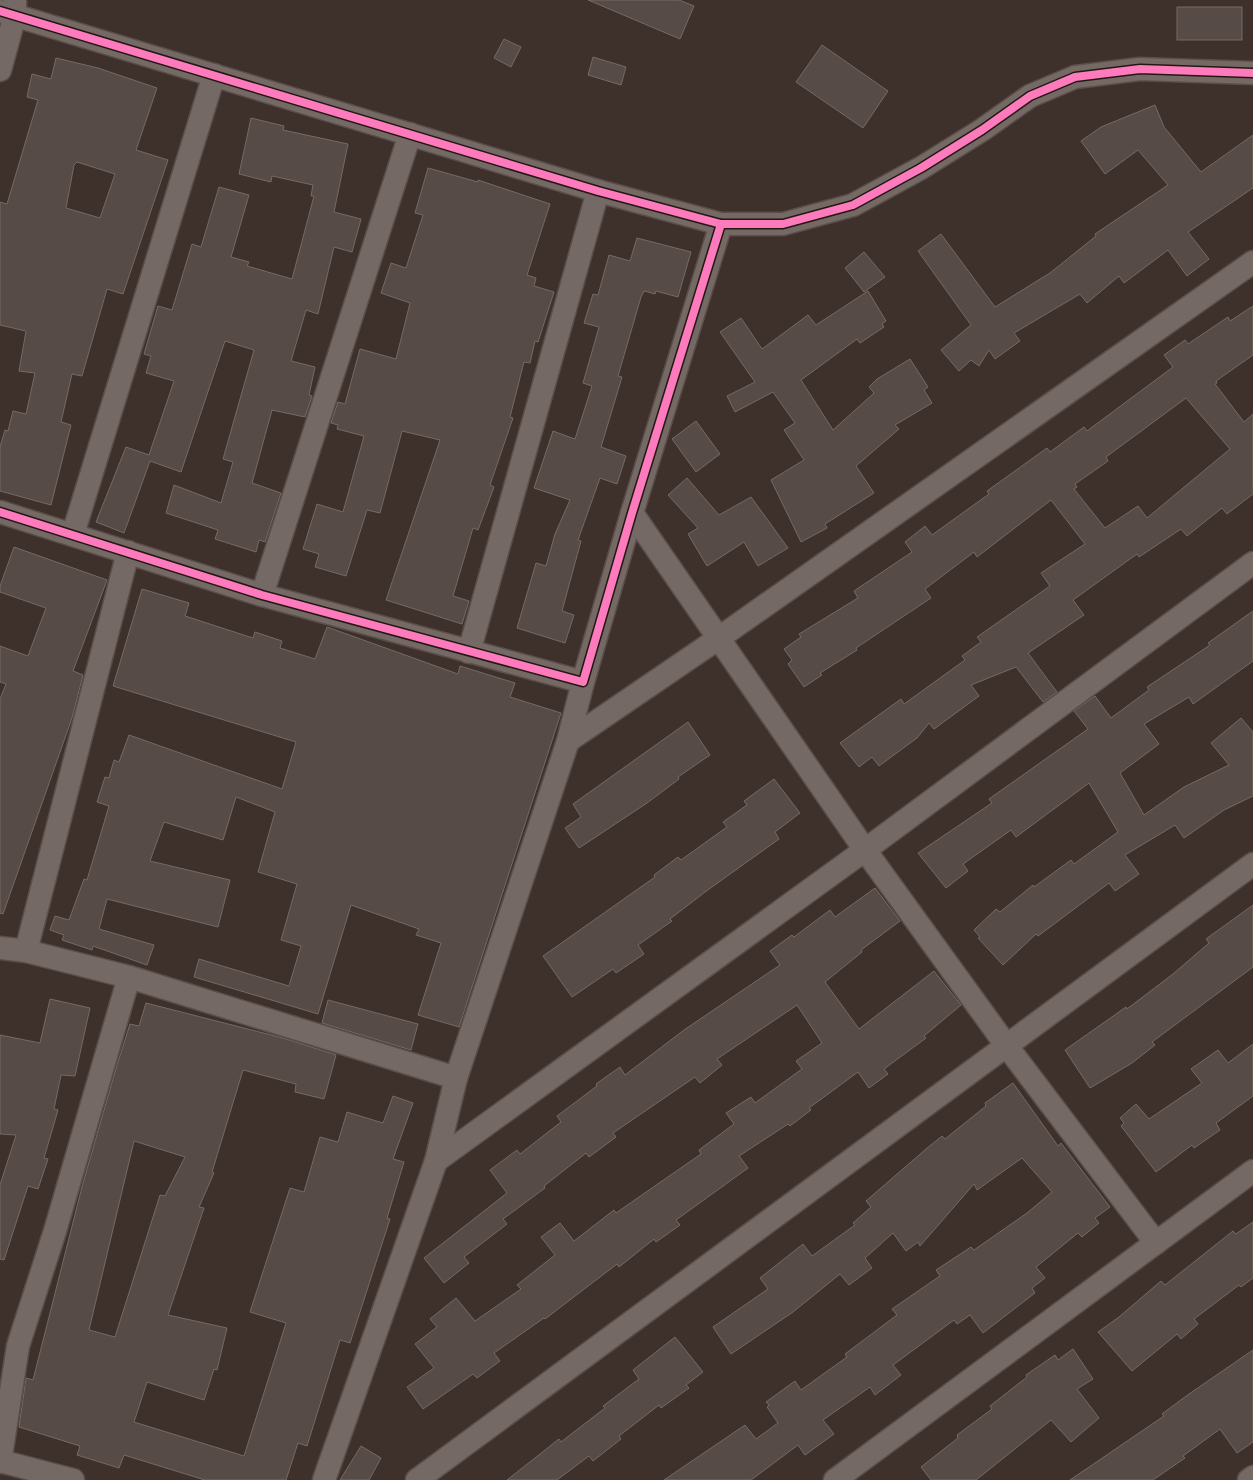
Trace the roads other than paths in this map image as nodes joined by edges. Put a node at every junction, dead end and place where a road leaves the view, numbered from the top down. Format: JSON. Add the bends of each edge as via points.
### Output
{"nodes":[{"id":1,"x":10,"y":9,"type":"edge"},
{"id":2,"x":0,"y":70,"type":"edge"},
{"id":3,"x":1253,"y":73,"type":"edge"},
{"id":4,"x":214,"y":75,"type":"junction"},
{"id":5,"x":410,"y":134,"type":"junction"},
{"id":6,"x":598,"y":191,"type":"junction"},
{"id":7,"x":721,"y":224,"type":"junction"},
{"id":8,"x":1253,"y":262,"type":"edge"},
{"id":9,"x":0,"y":512,"type":"edge"},
{"id":10,"x":632,"y":514,"type":"junction"},
{"id":11,"x":73,"y":534,"type":"junction"},
{"id":12,"x":128,"y":552,"type":"junction"},
{"id":13,"x":1253,"y":563,"type":"edge"},
{"id":14,"x":262,"y":595,"type":"junction"},
{"id":15,"x":719,"y":638,"type":"junction"},
{"id":16,"x":468,"y":652,"type":"junction"},
{"id":17,"x":583,"y":682,"type":"junction"},
{"id":18,"x":568,"y":741,"type":"junction"},
{"id":19,"x":865,"y":850,"type":"junction"},
{"id":20,"x":1253,"y":864,"type":"edge"},
{"id":21,"x":0,"y":948,"type":"edge"},
{"id":22,"x":26,"y":951,"type":"junction"},
{"id":23,"x":128,"y":977,"type":"junction"},
{"id":24,"x":1006,"y":1045,"type":"junction"},
{"id":25,"x":456,"y":1078,"type":"junction"},
{"id":26,"x":436,"y":1161,"type":"junction"},
{"id":27,"x":1253,"y":1171,"type":"edge"},
{"id":28,"x":1156,"y":1243,"type":"junction"},
{"id":29,"x":0,"y":1462,"type":"edge"},
{"id":30,"x":1253,"y":1477,"type":"edge"},
{"id":31,"x":73,"y":1480,"type":"edge"},
{"id":32,"x":324,"y":1480,"type":"edge"},
{"id":33,"x":417,"y":1480,"type":"edge"},
{"id":34,"x":836,"y":1480,"type":"edge"},
{"id":35,"x":1249,"y":1480,"type":"edge"}],
"edges":[{"from":1,"to":2,"type":"street"},
{"from":1,"to":4,"type":"street"},
{"from":3,"to":7,"type":"street","via":[[1140,69],[1075,77],[1030,96],[921,168],[853,205],[783,224]]},
{"from":4,"to":5,"type":"street"},
{"from":4,"to":11,"type":"street"},
{"from":5,"to":6,"type":"street"},
{"from":5,"to":14,"type":"street"},
{"from":6,"to":7,"type":"street"},
{"from":6,"to":16,"type":"street"},
{"from":7,"to":10,"type":"street"},
{"from":8,"to":15,"type":"street"},
{"from":9,"to":11,"type":"street"},
{"from":10,"to":15,"type":"street"},
{"from":10,"to":17,"type":"street"},
{"from":11,"to":12,"type":"street"},
{"from":12,"to":14,"type":"street"},
{"from":12,"to":22,"type":"street"},
{"from":13,"to":19,"type":"street"},
{"from":14,"to":16,"type":"street"},
{"from":15,"to":18,"type":"street"},
{"from":15,"to":19,"type":"street"},
{"from":16,"to":17,"type":"street"},
{"from":17,"to":18,"type":"street"},
{"from":18,"to":25,"type":"street"},
{"from":19,"to":24,"type":"street"},
{"from":19,"to":26,"type":"street"},
{"from":20,"to":24,"type":"street"},
{"from":21,"to":22,"type":"street"},
{"from":22,"to":23,"type":"street"},
{"from":23,"to":25,"type":"street"},
{"from":23,"to":29,"type":"street","via":[[55,1231],[18,1346]]},
{"from":24,"to":28,"type":"street"},
{"from":24,"to":33,"type":"street"},
{"from":25,"to":26,"type":"street"},
{"from":26,"to":32,"type":"street"},
{"from":27,"to":28,"type":"street"},
{"from":28,"to":34,"type":"street"},
{"from":29,"to":31,"type":"street"},
{"from":30,"to":35,"type":"street"}]}
